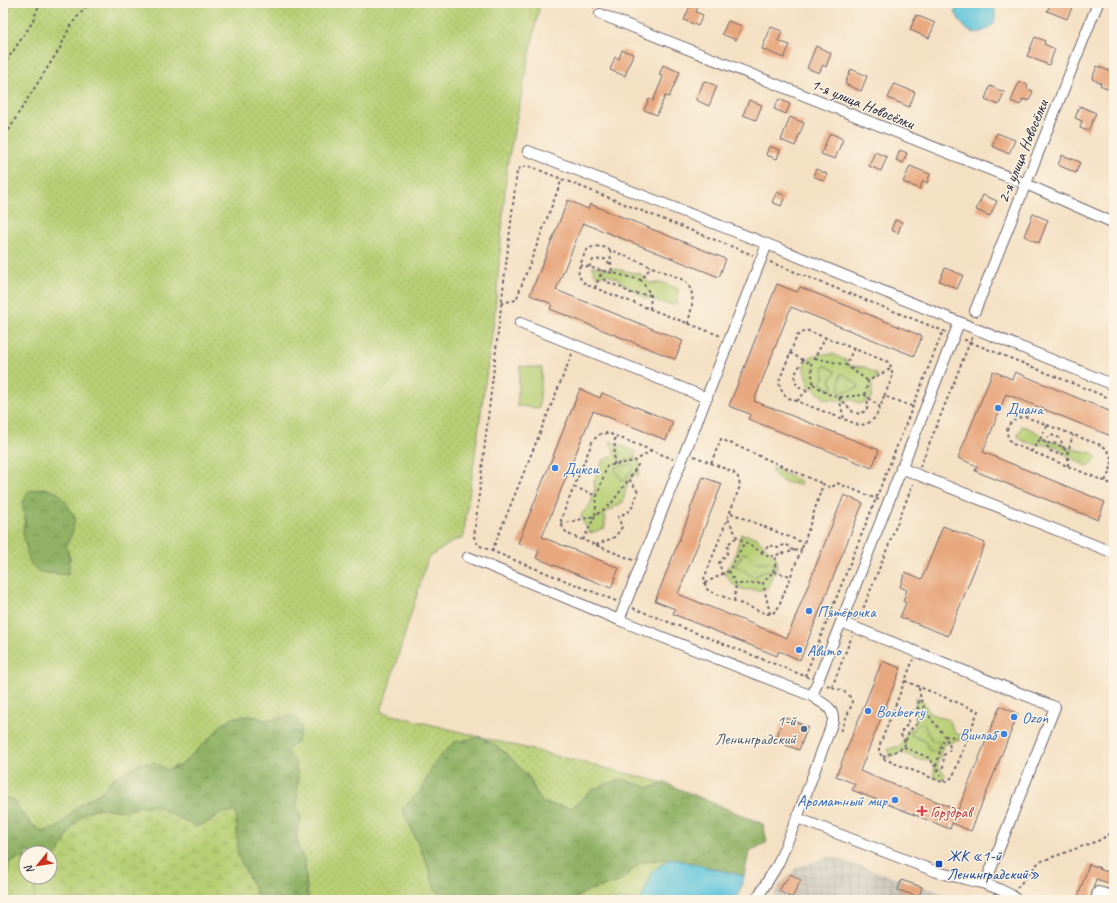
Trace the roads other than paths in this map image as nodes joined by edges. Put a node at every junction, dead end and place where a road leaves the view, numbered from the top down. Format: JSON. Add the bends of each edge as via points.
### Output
{"nodes":[{"id":1,"x":1098,"y":3,"type":"edge"},
{"id":2,"x":600,"y":14,"type":"dead end"},
{"id":3,"x":528,"y":151,"type":"dead end"},
{"id":4,"x":1026,"y":184,"type":"junction"},
{"id":5,"x":1114,"y":223,"type":"edge"},
{"id":6,"x":767,"y":244,"type":"junction"},
{"id":7,"x":975,"y":311,"type":"dead end"},
{"id":8,"x":959,"y":323,"type":"junction"},
{"id":9,"x":520,"y":324,"type":"dead end"},
{"id":10,"x":1114,"y":385,"type":"edge"},
{"id":11,"x":707,"y":398,"type":"junction"},
{"id":12,"x":901,"y":468,"type":"junction"},
{"id":13,"x":1114,"y":553,"type":"edge"},
{"id":14,"x":468,"y":557,"type":"dead end"},
{"id":15,"x":619,"y":620,"type":"junction"},
{"id":16,"x":841,"y":622,"type":"junction"},
{"id":17,"x":812,"y":696,"type":"junction"},
{"id":18,"x":797,"y":818,"type":"junction"},
{"id":19,"x":985,"y":884,"type":"junction"},
{"id":20,"x":1114,"y":896,"type":"edge"},
{"id":21,"x":1014,"y":897,"type":"edge"},
{"id":22,"x":756,"y":900,"type":"edge"},
{"id":23,"x":1096,"y":900,"type":"edge"}],
"edges":[{"from":1,"to":4,"type":"street","name":"2-я улица Новосёлки"},
{"from":2,"to":4,"type":"street","name":"1-я улица Новосёлки"},
{"from":3,"to":6,"type":"street"},
{"from":4,"to":5,"type":"street","name":"1-я улица Новосёлки"},
{"from":4,"to":7,"type":"street","name":"2-я улица Новосёлки"},
{"from":6,"to":8,"type":"street"},
{"from":6,"to":11,"type":"street"},
{"from":8,"to":10,"type":"street"},
{"from":8,"to":12,"type":"street"},
{"from":9,"to":11,"type":"street"},
{"from":11,"to":15,"type":"street"},
{"from":12,"to":13,"type":"street"},
{"from":12,"to":16,"type":"street"},
{"from":14,"to":15,"type":"street"},
{"from":15,"to":17,"type":"street"},
{"from":16,"to":17,"type":"street"},
{"from":16,"to":19,"type":"street","via":[[1055,707]]},
{"from":17,"to":18,"type":"street","via":[[831,710],[833,721]]},
{"from":18,"to":19,"type":"street","via":[[937,872]]},
{"from":18,"to":22,"type":"street","via":[[778,864]]},
{"from":19,"to":21,"type":"street"},
{"from":20,"to":23,"type":"street","via":[[1098,892]]}]}
